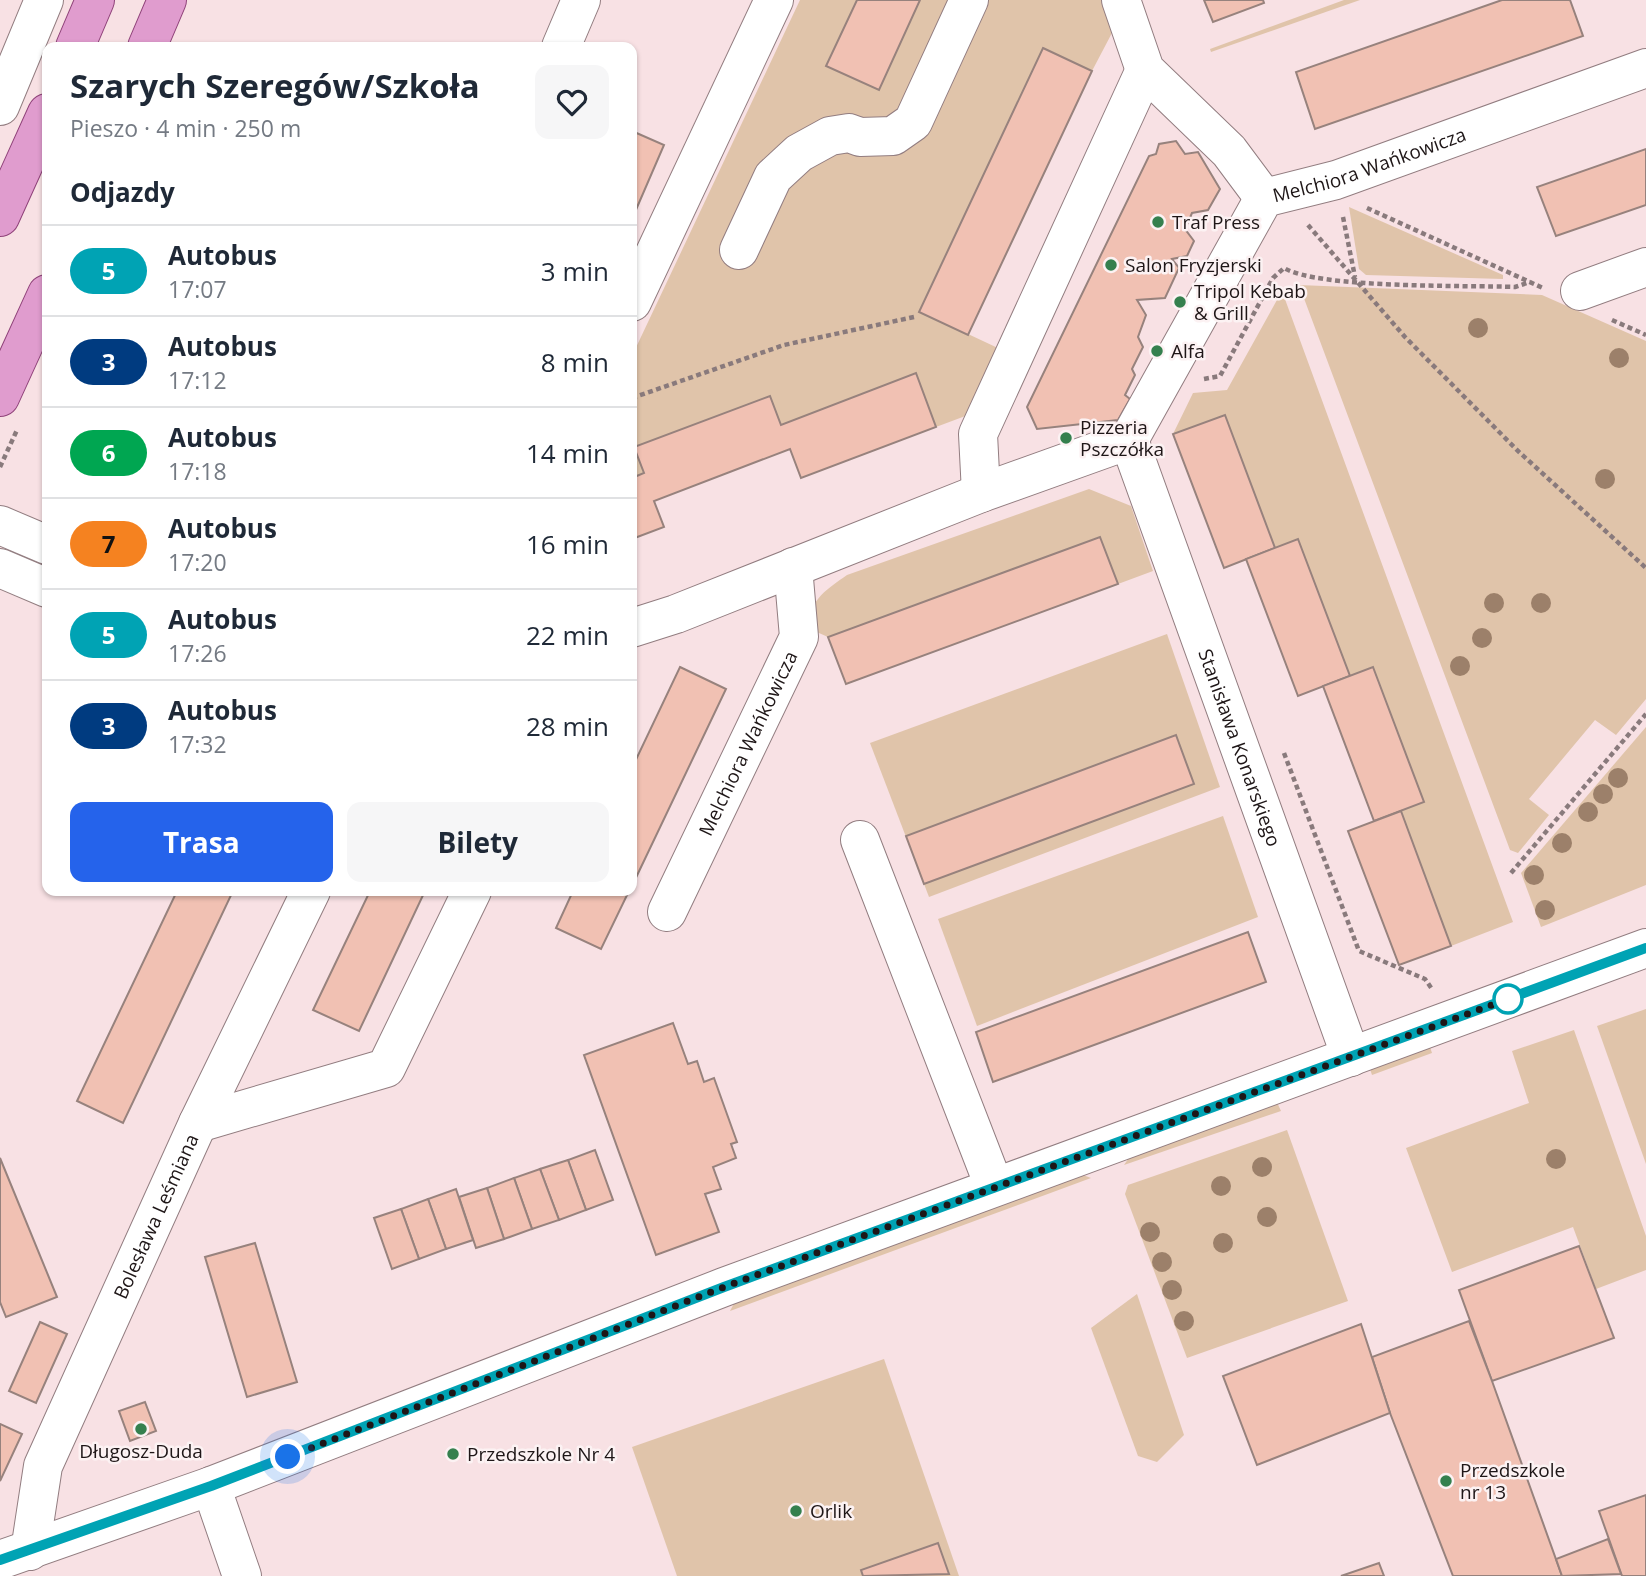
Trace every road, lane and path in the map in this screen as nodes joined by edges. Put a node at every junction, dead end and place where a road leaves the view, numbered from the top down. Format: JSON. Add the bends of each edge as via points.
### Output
{"nodes":[{"id":1,"x":44,"y":0,"type":"edge"},
{"id":2,"x":95,"y":0,"type":"edge"},
{"id":3,"x":167,"y":0,"type":"edge"},
{"id":4,"x":581,"y":0,"type":"edge"},
{"id":5,"x":969,"y":0,"type":"edge"},
{"id":6,"x":1121,"y":0,"type":"edge"},
{"id":7,"x":761,"y":4,"type":"edge"},
{"id":8,"x":77,"y":42,"type":"edge"},
{"id":9,"x":149,"y":42,"type":"edge"},
{"id":10,"x":563,"y":42,"type":"edge"},
{"id":11,"x":1646,"y":68,"type":"edge"},
{"id":12,"x":1145,"y":70,"type":"junction"},
{"id":13,"x":0,"y":106,"type":"edge"},
{"id":14,"x":42,"y":124,"type":"edge"},
{"id":15,"x":1264,"y":198,"type":"junction"},
{"id":16,"x":1361,"y":205,"type":"dead end"},
{"id":17,"x":1342,"y":212,"type":"dead end"},
{"id":18,"x":1300,"y":215,"type":"dead end"},
{"id":19,"x":0,"y":216,"type":"edge"},
{"id":20,"x":739,"y":250,"type":"dead end"},
{"id":21,"x":1646,"y":267,"type":"edge"},
{"id":22,"x":1357,"y":281,"type":"junction"},
{"id":23,"x":1530,"y":282,"type":"junction"},
{"id":24,"x":637,"y":290,"type":"edge"},
{"id":25,"x":1565,"y":291,"type":"joint"},
{"id":26,"x":42,"y":304,"type":"edge"},
{"id":27,"x":914,"y":317,"type":"dead end"},
{"id":28,"x":1610,"y":319,"type":"dead end"},
{"id":29,"x":1646,"y":335,"type":"edge"},
{"id":30,"x":1198,"y":380,"type":"dead end"},
{"id":31,"x":2,"y":388,"type":"edge"},
{"id":32,"x":637,"y":396,"type":"edge"},
{"id":33,"x":1129,"y":440,"type":"junction"},
{"id":34,"x":981,"y":493,"type":"junction"},
{"id":35,"x":0,"y":525,"type":"edge"},
{"id":36,"x":42,"y":543,"type":"edge"},
{"id":37,"x":793,"y":567,"type":"junction"},
{"id":38,"x":0,"y":568,"type":"edge"},
{"id":39,"x":1646,"y":568,"type":"edge"},
{"id":40,"x":42,"y":586,"type":"edge"},
{"id":41,"x":637,"y":626,"type":"edge"},
{"id":42,"x":1646,"y":714,"type":"edge"},
{"id":43,"x":1281,"y":743,"type":"dead end"},
{"id":44,"x":860,"y":840,"type":"dead end"},
{"id":45,"x":1511,"y":873,"type":"dead end"},
{"id":46,"x":309,"y":896,"type":"edge"},
{"id":47,"x":470,"y":896,"type":"edge"},
{"id":48,"x":667,"y":912,"type":"dead end"},
{"id":49,"x":1646,"y":948,"type":"edge"},
{"id":50,"x":1436,"y":994,"type":"dead end"},
{"id":51,"x":1351,"y":1057,"type":"junction"},
{"id":52,"x":198,"y":1123,"type":"junction"},
{"id":53,"x":994,"y":1186,"type":"junction"},
{"id":54,"x":211,"y":1486,"type":"junction"},
{"id":55,"x":15,"y":1555,"type":"edge"},
{"id":56,"x":242,"y":1576,"type":"edge"}],
"edges":[{"from":1,"to":13,"type":"street"},
{"from":2,"to":8,"type":"main road"},
{"from":3,"to":9,"type":"main road"},
{"from":4,"to":10,"type":"street"},
{"from":5,"to":20,"type":"street","via":[[913,122],[893,136],[830,136],[799,153],[772,177]]},
{"from":6,"to":12,"type":"street"},
{"from":7,"to":24,"type":"street"},
{"from":11,"to":15,"type":"street","name":"Melchiora Wańkowicza","via":[[1336,180]]},
{"from":12,"to":15,"type":"street","via":[[1228,151]]},
{"from":12,"to":34,"type":"street","via":[[978,434]]},
{"from":14,"to":19,"type":"main road"},
{"from":15,"to":33,"type":"street","name":"Melchiora Wańkowicza"},
{"from":16,"to":23,"type":"path"},
{"from":17,"to":22,"type":"path"},
{"from":18,"to":22,"type":"path"},
{"from":21,"to":25,"type":"street"},
{"from":22,"to":23,"type":"path","via":[[1515,287]]},
{"from":22,"to":30,"type":"path","via":[[1297,276],[1284,268],[1273,278],[1220,376]]},
{"from":22,"to":39,"type":"path","via":[[1405,337],[1518,451]]},
{"from":23,"to":25,"type":"path"},
{"from":26,"to":31,"type":"main road"},
{"from":27,"to":32,"type":"path","via":[[784,345]]},
{"from":28,"to":29,"type":"path"},
{"from":33,"to":34,"type":"street"},
{"from":33,"to":51,"type":"street","name":"Stanisława Konarskiego"},
{"from":34,"to":37,"type":"street"},
{"from":35,"to":36,"type":"street"},
{"from":37,"to":41,"type":"street"},
{"from":37,"to":48,"type":"street","name":"Melchiora Wańkowicza","via":[[799,637]]},
{"from":38,"to":40,"type":"street"},
{"from":42,"to":45,"type":"path"},
{"from":43,"to":50,"type":"path","via":[[1359,951],[1425,979]]},
{"from":44,"to":53,"type":"street"},
{"from":46,"to":52,"type":"street","name":"Bolesława Leśmiana"},
{"from":47,"to":52,"type":"street","via":[[386,1068]]},
{"from":49,"to":51,"type":"street"},
{"from":51,"to":53,"type":"street"},
{"from":52,"to":55,"type":"street","name":"Bolesława Leśmiana","via":[[43,1466]]},
{"from":53,"to":54,"type":"street"},
{"from":54,"to":55,"type":"street"},
{"from":54,"to":56,"type":"street"}]}
